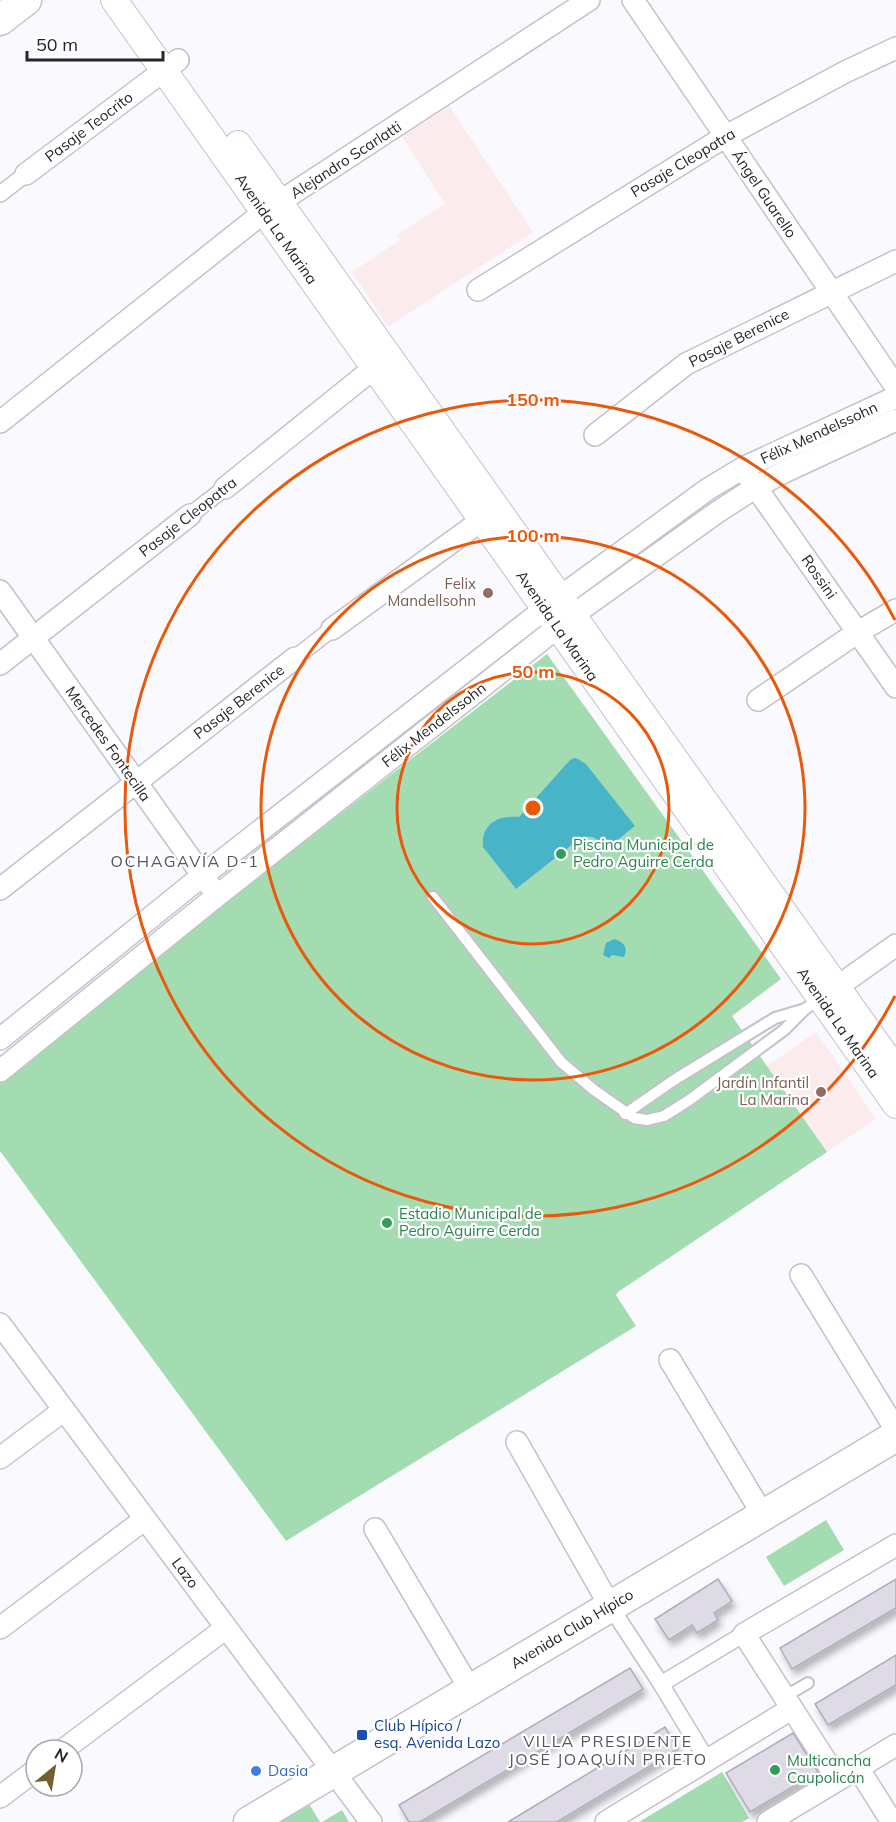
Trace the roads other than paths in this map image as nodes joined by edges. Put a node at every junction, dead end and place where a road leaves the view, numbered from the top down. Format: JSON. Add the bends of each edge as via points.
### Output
{"nodes":[{"id":1,"x":26,"y":0,"type":"edge"},
{"id":2,"x":114,"y":0,"type":"edge"},
{"id":3,"x":135,"y":0,"type":"edge"},
{"id":4,"x":589,"y":0,"type":"edge"},
{"id":5,"x":633,"y":0,"type":"edge"},
{"id":6,"x":0,"y":20,"type":"edge"},
{"id":7,"x":896,"y":48,"type":"edge"},
{"id":8,"x":171,"y":65,"type":"junction"},
{"id":9,"x":726,"y":136,"type":"junction"},
{"id":10,"x":26,"y":174,"type":"joint"},
{"id":11,"x":0,"y":194,"type":"edge"},
{"id":12,"x":272,"y":208,"type":"junction"},
{"id":13,"x":896,"y":261,"type":"edge"},
{"id":14,"x":477,"y":290,"type":"dead end"},
{"id":15,"x":831,"y":293,"type":"junction"},
{"id":16,"x":374,"y":368,"type":"junction"},
{"id":17,"x":896,"y":387,"type":"edge"},
{"id":18,"x":896,"y":397,"type":"edge"},
{"id":19,"x":896,"y":420,"type":"edge"},
{"id":20,"x":0,"y":422,"type":"edge"},
{"id":21,"x":595,"y":435,"type":"dead end"},
{"id":22,"x":441,"y":446,"type":"junction"},
{"id":23,"x":743,"y":468,"type":"junction"},
{"id":24,"x":756,"y":487,"type":"junction"},
{"id":25,"x":225,"y":488,"type":"joint"},
{"id":26,"x":190,"y":515,"type":"joint"},
{"id":27,"x":482,"y":520,"type":"junction"},
{"id":28,"x":0,"y":591,"type":"edge"},
{"id":29,"x":896,"y":610,"type":"edge"},
{"id":30,"x":559,"y":612,"type":"junction"},
{"id":31,"x":332,"y":629,"type":"joint"},
{"id":32,"x":858,"y":632,"type":"junction"},
{"id":33,"x":33,"y":638,"type":"junction"},
{"id":34,"x":295,"y":658,"type":"joint"},
{"id":35,"x":0,"y":664,"type":"edge"},
{"id":36,"x":896,"y":687,"type":"edge"},
{"id":37,"x":759,"y":700,"type":"dead end"},
{"id":38,"x":136,"y":783,"type":"junction"},
{"id":39,"x":202,"y":876,"type":"junction"},
{"id":40,"x":0,"y":889,"type":"edge"},
{"id":41,"x":218,"y":895,"type":"junction"},
{"id":42,"x":433,"y":897,"type":"dead end"},
{"id":43,"x":896,"y":945,"type":"edge"},
{"id":44,"x":821,"y":998,"type":"junction"},
{"id":45,"x":0,"y":1039,"type":"edge"},
{"id":46,"x":896,"y":1070,"type":"edge"},
{"id":47,"x":0,"y":1071,"type":"edge"},
{"id":48,"x":894,"y":1098,"type":"edge"},
{"id":49,"x":626,"y":1114,"type":"junction"},
{"id":50,"x":801,"y":1275,"type":"dead end"},
{"id":51,"x":0,"y":1324,"type":"edge"},
{"id":52,"x":670,"y":1360,"type":"dead end"},
{"id":53,"x":64,"y":1410,"type":"junction"},
{"id":54,"x":896,"y":1430,"type":"edge"},
{"id":55,"x":896,"y":1436,"type":"edge"},
{"id":56,"x":518,"y":1442,"type":"dead end"},
{"id":57,"x":0,"y":1458,"type":"edge"},
{"id":58,"x":763,"y":1515,"type":"junction"},
{"id":59,"x":145,"y":1519,"type":"junction"},
{"id":60,"x":375,"y":1529,"type":"dead end"},
{"id":61,"x":896,"y":1545,"type":"edge"},
{"id":62,"x":610,"y":1606,"type":"junction"},
{"id":63,"x":0,"y":1628,"type":"edge"},
{"id":64,"x":226,"y":1628,"type":"junction"},
{"id":65,"x":744,"y":1634,"type":"junction"},
{"id":66,"x":808,"y":1683,"type":"dead end"},
{"id":67,"x":661,"y":1684,"type":"junction"},
{"id":68,"x":470,"y":1689,"type":"junction"},
{"id":69,"x":788,"y":1703,"type":"junction"},
{"id":70,"x":79,"y":1738,"type":"edge"},
{"id":71,"x":896,"y":1745,"type":"edge"},
{"id":72,"x":706,"y":1760,"type":"junction"},
{"id":73,"x":858,"y":1768,"type":"junction"},
{"id":74,"x":333,"y":1772,"type":"junction"},
{"id":75,"x":24,"y":1779,"type":"edge"},
{"id":76,"x":838,"y":1780,"type":"junction"},
{"id":77,"x":0,"y":1797,"type":"edge"},
{"id":78,"x":249,"y":1822,"type":"edge"},
{"id":79,"x":371,"y":1822,"type":"edge"},
{"id":80,"x":606,"y":1822,"type":"edge"},
{"id":81,"x":768,"y":1822,"type":"edge"},
{"id":82,"x":892,"y":1822,"type":"edge"}],
"edges":[{"from":1,"to":6,"type":"main road"},
{"from":2,"to":8,"type":"street","name":"Avenida La Marina"},
{"from":3,"to":8,"type":"street","name":"Avenida La Marina"},
{"from":4,"to":12,"type":"street","name":"Alejandro Scarlatti"},
{"from":5,"to":9,"type":"street","name":"Ángel Guarello"},
{"from":7,"to":9,"type":"street","name":"Pasaje Cleopatra"},
{"from":8,"to":10,"type":"street","name":"Pasaje Teocrito"},
{"from":8,"to":12,"type":"street","name":"Avenida La Marina"},
{"from":9,"to":14,"type":"street","name":"Pasaje Cleopatra"},
{"from":9,"to":15,"type":"street","name":"Ángel Guarello"},
{"from":10,"to":11,"type":"street","name":"Pasaje Teocrito"},
{"from":12,"to":16,"type":"street","name":"Avenida La Marina"},
{"from":12,"to":20,"type":"street","name":"Alejandro Scarlatti"},
{"from":12,"to":22,"type":"street","name":"Avenida La Marina"},
{"from":13,"to":15,"type":"street","name":"Pasaje Berenice"},
{"from":15,"to":17,"type":"street","name":"Ángel Guarello"},
{"from":15,"to":21,"type":"street","name":"Pasaje Berenice","via":[[686,364]]},
{"from":16,"to":22,"type":"street","name":"Avenida La Marina"},
{"from":16,"to":25,"type":"street","name":"Pasaje Cleopatra"},
{"from":18,"to":23,"type":"street","name":"Félix Mendelssohn"},
{"from":19,"to":24,"type":"street","name":"Félix Mendelssohn"},
{"from":22,"to":27,"type":"street","name":"Avenida La Marina"},
{"from":22,"to":30,"type":"street","name":"Avenida La Marina"},
{"from":23,"to":24,"type":"street","name":"Rossini"},
{"from":23,"to":30,"type":"street","name":"Félix Mendelssohn","via":[[708,489]]},
{"from":24,"to":30,"type":"street","name":"Félix Mendelssohn"},
{"from":24,"to":32,"type":"street","name":"Rossini"},
{"from":25,"to":26,"type":"street","name":"Pasaje Cleopatra"},
{"from":26,"to":33,"type":"street","name":"Pasaje Cleopatra"},
{"from":27,"to":30,"type":"street","name":"Avenida La Marina"},
{"from":27,"to":31,"type":"street","name":"Pasaje Berenice"},
{"from":28,"to":33,"type":"street","name":"Mercedes Fontecilla"},
{"from":29,"to":32,"type":"street"},
{"from":30,"to":39,"type":"street","name":"Félix Mendelssohn"},
{"from":30,"to":41,"type":"street","name":"Félix Mendelssohn"},
{"from":30,"to":44,"type":"street","name":"Avenida La Marina","via":[[770,910]]},
{"from":31,"to":34,"type":"street","name":"Pasaje Berenice"},
{"from":32,"to":36,"type":"street","name":"Rossini"},
{"from":32,"to":37,"type":"street"},
{"from":33,"to":35,"type":"street","name":"Pasaje Cleopatra"},
{"from":33,"to":38,"type":"street","name":"Mercedes Fontecilla"},
{"from":34,"to":38,"type":"street","name":"Pasaje Berenice"},
{"from":38,"to":39,"type":"street","name":"Mercedes Fontecilla"},
{"from":38,"to":40,"type":"street","name":"Pasaje Berenice"},
{"from":39,"to":41,"type":"street","name":"Mercedes Fontecilla"},
{"from":39,"to":45,"type":"street","name":"Félix Mendelssohn"},
{"from":41,"to":47,"type":"street","name":"Félix Mendelssohn"},
{"from":42,"to":49,"type":"lane","via":[[561,1062]]},
{"from":43,"to":44,"type":"street"},
{"from":44,"to":46,"type":"street","name":"Avenida La Marina"},
{"from":44,"to":48,"type":"street","name":"Avenida La Marina"},
{"from":44,"to":49,"type":"lane","via":[[775,1018]]},
{"from":44,"to":49,"type":"lane","via":[[784,1030],[664,1116],[647,1120]]},
{"from":50,"to":54,"type":"street"},
{"from":51,"to":53,"type":"street","name":"Lazo"},
{"from":52,"to":58,"type":"street"},
{"from":53,"to":57,"type":"street"},
{"from":53,"to":59,"type":"street","name":"Lazo"},
{"from":55,"to":58,"type":"main road","name":"Avenida Club Hípico"},
{"from":56,"to":62,"type":"street"},
{"from":58,"to":62,"type":"main road","name":"Avenida Club Hípico"},
{"from":59,"to":63,"type":"street"},
{"from":59,"to":64,"type":"street","name":"Lazo"},
{"from":60,"to":68,"type":"street"},
{"from":61,"to":65,"type":"street"},
{"from":62,"to":67,"type":"street"},
{"from":62,"to":68,"type":"main road","name":"Avenida Club Hípico"},
{"from":64,"to":70,"type":"street"},
{"from":64,"to":74,"type":"street","name":"Lazo"},
{"from":65,"to":67,"type":"street"},
{"from":65,"to":69,"type":"street"},
{"from":66,"to":69,"type":"lane"},
{"from":67,"to":72,"type":"street"},
{"from":68,"to":74,"type":"main road","name":"Avenida Club Hípico"},
{"from":69,"to":72,"type":"street"},
{"from":69,"to":76,"type":"street"},
{"from":71,"to":73,"type":"street"},
{"from":72,"to":80,"type":"street"},
{"from":73,"to":76,"type":"street"},
{"from":73,"to":82,"type":"street"},
{"from":74,"to":78,"type":"main road","name":"Avenida Club Hípico"},
{"from":74,"to":79,"type":"street","name":"Lazo"},
{"from":75,"to":77,"type":"street"},
{"from":76,"to":81,"type":"street"}]}
